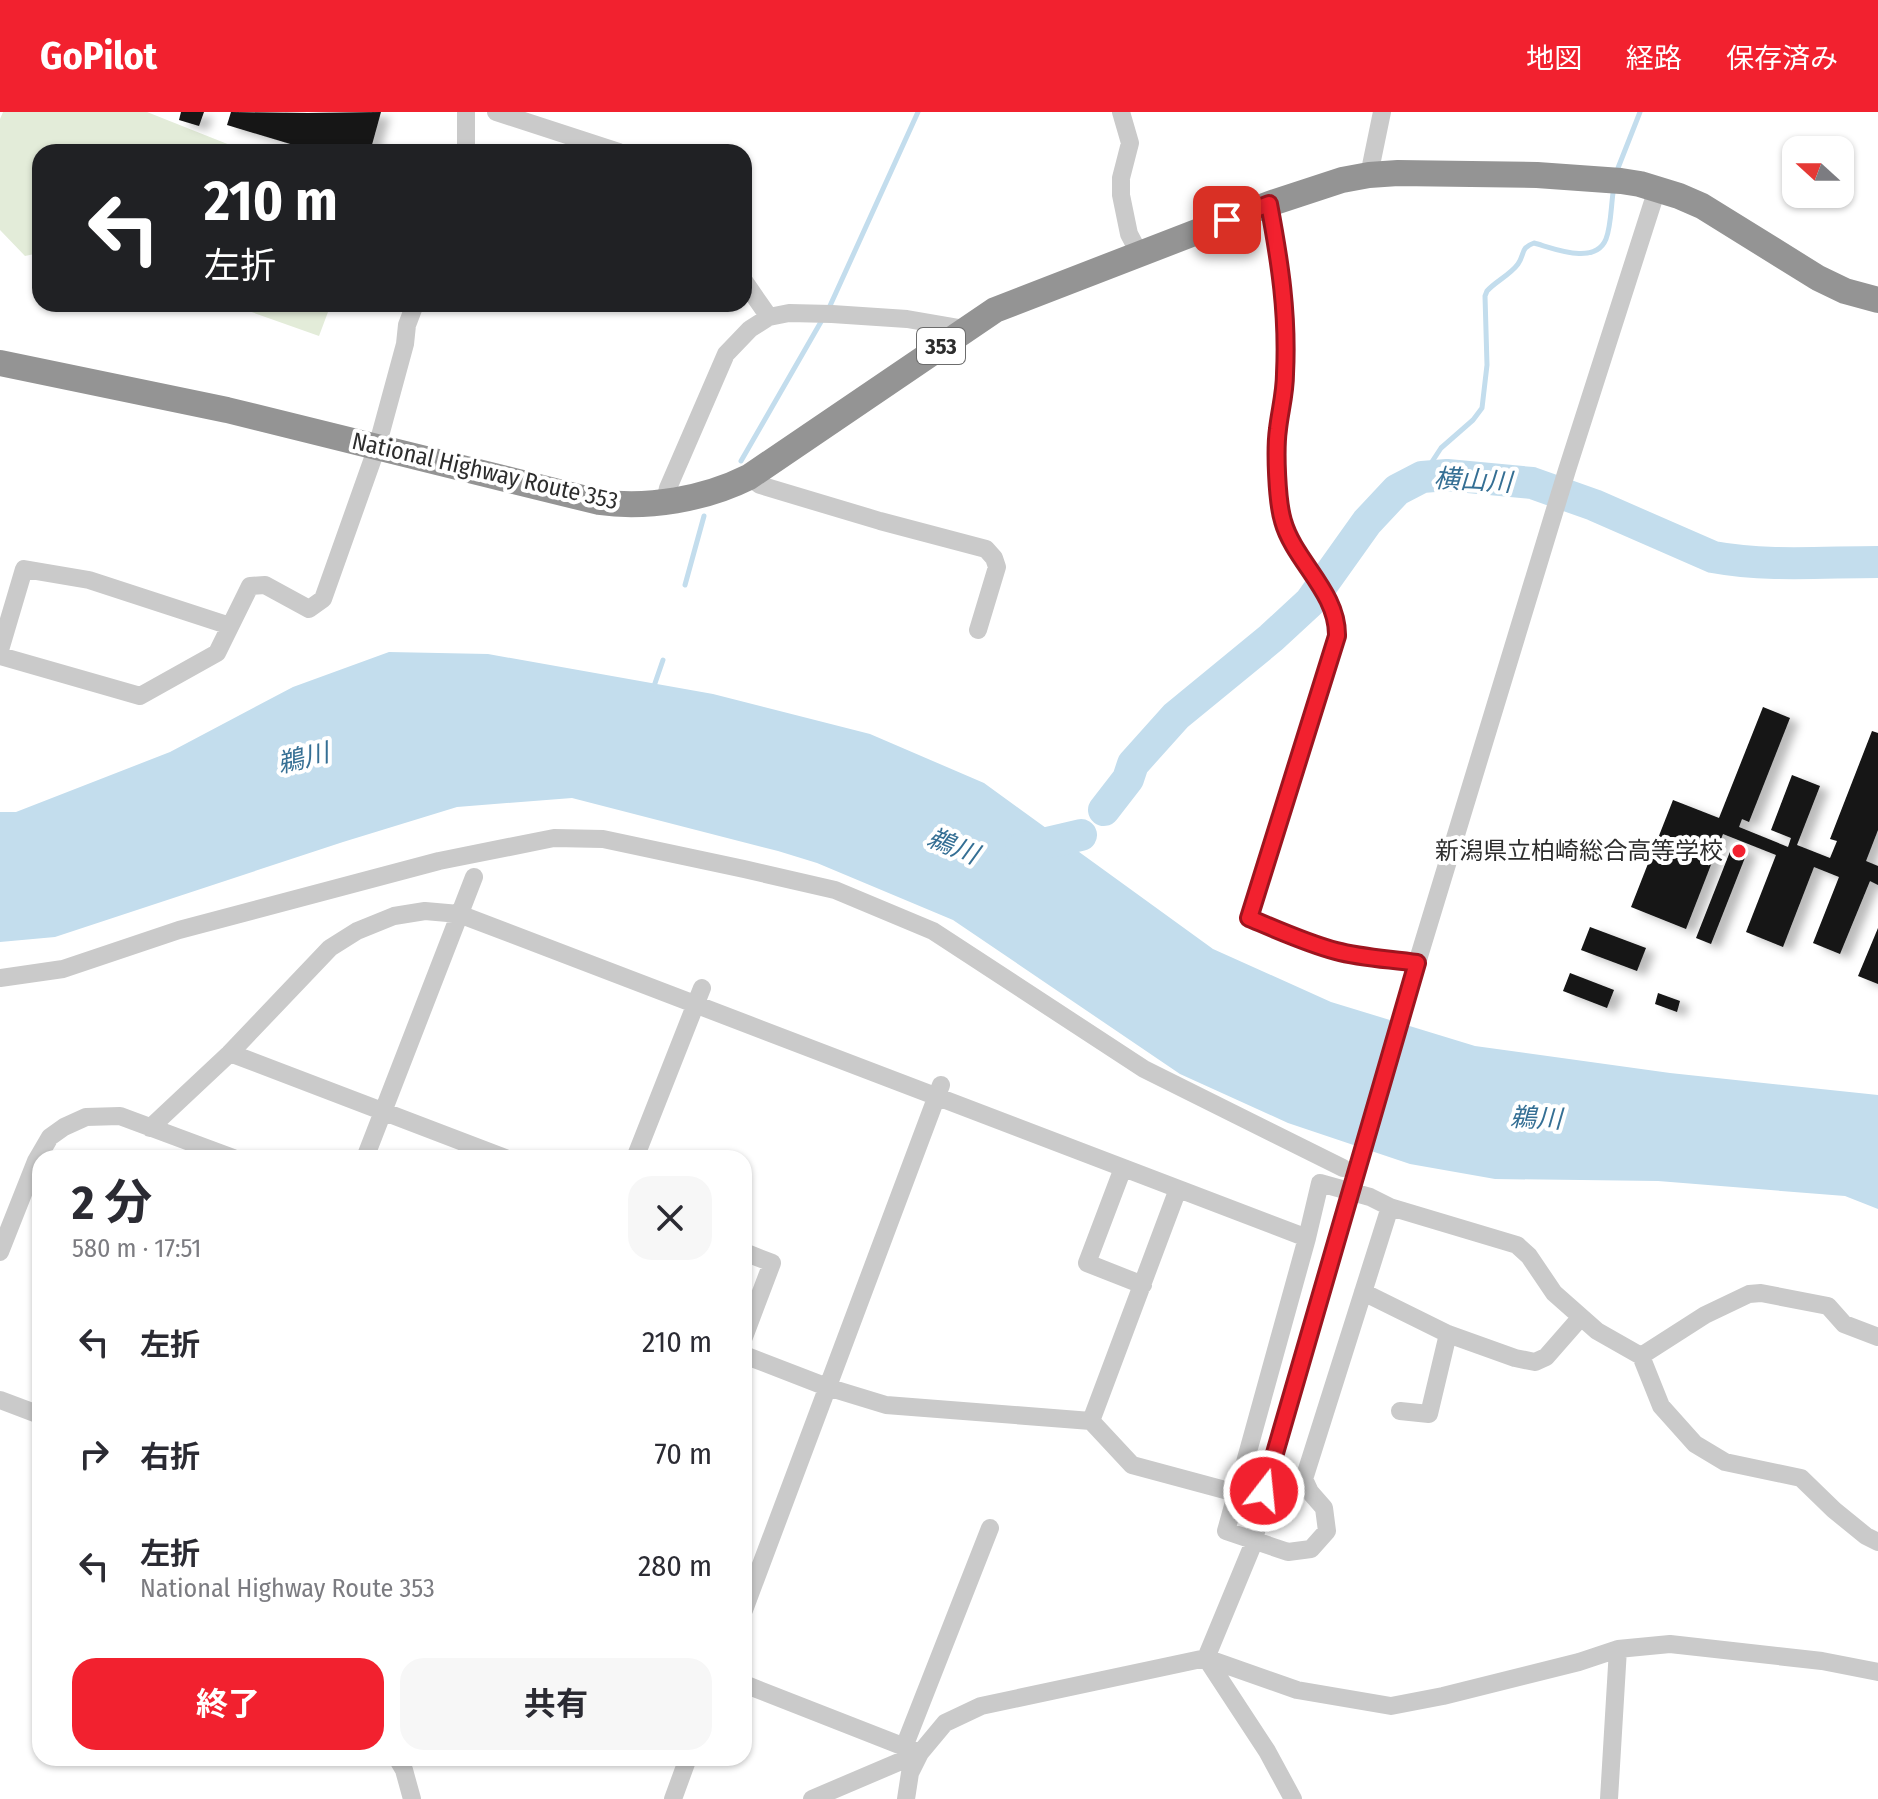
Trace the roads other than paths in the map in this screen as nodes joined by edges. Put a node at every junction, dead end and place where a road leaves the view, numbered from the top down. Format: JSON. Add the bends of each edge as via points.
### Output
{"nodes":[{"id":1,"x":466,"y":112,"type":"edge"},
{"id":2,"x":496,"y":112,"type":"edge"},
{"id":3,"x":1121,"y":112,"type":"edge"},
{"id":4,"x":1382,"y":112,"type":"edge"},
{"id":5,"x":466,"y":144,"type":"edge"},
{"id":6,"x":594,"y":144,"type":"edge"},
{"id":7,"x":1369,"y":175,"type":"junction"},
{"id":8,"x":1657,"y":189,"type":"junction"},
{"id":9,"x":1269,"y":204,"type":"junction"},
{"id":10,"x":1139,"y":253,"type":"junction"},
{"id":11,"x":752,"y":293,"type":"edge"},
{"id":12,"x":1878,"y":300,"type":"edge"},
{"id":13,"x":412,"y":312,"type":"edge"},
{"id":14,"x":769,"y":317,"type":"junction"},
{"id":15,"x":965,"y":329,"type":"junction"},
{"id":16,"x":0,"y":363,"type":"edge"},
{"id":17,"x":377,"y":447,"type":"junction"},
{"id":18,"x":749,"y":477,"type":"junction"},
{"id":19,"x":665,"y":501,"type":"junction"},
{"id":20,"x":230,"y":626,"type":"junction"},
{"id":21,"x":978,"y":630,"type":"dead end"},
{"id":22,"x":0,"y":653,"type":"edge"},
{"id":23,"x":474,"y":877,"type":"dead end"},
{"id":24,"x":459,"y":914,"type":"junction"},
{"id":25,"x":1417,"y":963,"type":"junction"},
{"id":26,"x":0,"y":978,"type":"edge"},
{"id":27,"x":699,"y":996,"type":"junction"},
{"id":28,"x":230,"y":1053,"type":"junction"},
{"id":29,"x":940,"y":1091,"type":"junction"},
{"id":30,"x":383,"y":1111,"type":"junction"},
{"id":31,"x":150,"y":1128,"type":"junction"},
{"id":32,"x":42,"y":1150,"type":"edge"},
{"id":33,"x":211,"y":1150,"type":"edge"},
{"id":34,"x":368,"y":1150,"type":"edge"},
{"id":35,"x":484,"y":1150,"type":"edge"},
{"id":36,"x":638,"y":1150,"type":"edge"},
{"id":37,"x":1123,"y":1168,"type":"junction"},
{"id":38,"x":1343,"y":1168,"type":"dead end"},
{"id":39,"x":32,"y":1171,"type":"edge"},
{"id":40,"x":1178,"y":1189,"type":"junction"},
{"id":41,"x":1390,"y":1207,"type":"junction"},
{"id":42,"x":1307,"y":1238,"type":"junction"},
{"id":43,"x":0,"y":1252,"type":"edge"},
{"id":44,"x":752,"y":1255,"type":"edge"},
{"id":45,"x":1143,"y":1285,"type":"junction"},
{"id":46,"x":1363,"y":1292,"type":"junction"},
{"id":47,"x":752,"y":1316,"type":"edge"},
{"id":48,"x":1581,"y":1317,"type":"junction"},
{"id":49,"x":1448,"y":1334,"type":"junction"},
{"id":50,"x":1878,"y":1337,"type":"edge"},
{"id":51,"x":1641,"y":1356,"type":"junction"},
{"id":52,"x":752,"y":1358,"type":"edge"},
{"id":53,"x":827,"y":1387,"type":"junction"},
{"id":54,"x":0,"y":1400,"type":"edge"},
{"id":55,"x":1400,"y":1411,"type":"dead end"},
{"id":56,"x":32,"y":1412,"type":"edge"},
{"id":57,"x":1091,"y":1421,"type":"junction"},
{"id":58,"x":1236,"y":1493,"type":"junction"},
{"id":59,"x":990,"y":1528,"type":"dead end"},
{"id":60,"x":1254,"y":1542,"type":"junction"},
{"id":61,"x":1878,"y":1542,"type":"edge"},
{"id":62,"x":752,"y":1589,"type":"edge"},
{"id":63,"x":1618,"y":1649,"type":"junction"},
{"id":64,"x":1206,"y":1658,"type":"junction"},
{"id":65,"x":1878,"y":1672,"type":"edge"},
{"id":66,"x":752,"y":1687,"type":"edge"},
{"id":67,"x":912,"y":1750,"type":"junction"},
{"id":68,"x":404,"y":1766,"type":"edge"},
{"id":69,"x":685,"y":1766,"type":"edge"},
{"id":70,"x":412,"y":1799,"type":"edge"},
{"id":71,"x":673,"y":1799,"type":"edge"},
{"id":72,"x":812,"y":1799,"type":"edge"},
{"id":73,"x":906,"y":1799,"type":"edge"},
{"id":74,"x":1293,"y":1799,"type":"edge"},
{"id":75,"x":1609,"y":1799,"type":"edge"}],
"edges":[{"from":1,"to":5,"type":"street"},
{"from":2,"to":6,"type":"street"},
{"from":3,"to":10,"type":"street","via":[[1130,143],[1121,195]]},
{"from":4,"to":7,"type":"street"},
{"from":7,"to":8,"type":"highway","name":"National Highway Route 353","number":"353","via":[[1537,175]]},
{"from":7,"to":9,"type":"highway","name":"National Highway Route 353","number":"353"},
{"from":8,"to":12,"type":"highway","name":"National Highway Route 353","number":"353","via":[[1702,206],[1818,278]]},
{"from":8,"to":25,"type":"street"},
{"from":9,"to":10,"type":"highway","name":"National Highway Route 353","number":"353"},
{"from":9,"to":25,"type":"street","via":[[1286,320],[1277,430],[1282,517],[1335,616],[1337,636],[1249,918],[1335,951]]},
{"from":10,"to":15,"type":"highway","name":"National Highway Route 353","number":"353","via":[[1009,304]]},
{"from":11,"to":14,"type":"street"},
{"from":13,"to":17,"type":"street"},
{"from":14,"to":15,"type":"street","via":[[824,313]]},
{"from":14,"to":19,"type":"street","via":[[726,354]]},
{"from":15,"to":18,"type":"highway","name":"National Highway Route 353","number":"353"},
{"from":16,"to":17,"type":"highway","name":"National Highway Route 353","number":"353"},
{"from":17,"to":19,"type":"highway","name":"National Highway Route 353","number":"353","via":[[599,502]]},
{"from":17,"to":20,"type":"street","via":[[323,599],[309,609],[265,585],[250,586]]},
{"from":18,"to":19,"type":"highway","name":"National Highway Route 353","number":"353","via":[[710,493]]},
{"from":18,"to":21,"type":"street","via":[[760,485],[986,549],[997,567]]},
{"from":20,"to":22,"type":"street","via":[[217,653],[140,696]]},
{"from":20,"to":22,"type":"street","via":[[89,580],[24,569]]},
{"from":23,"to":24,"type":"street"},
{"from":24,"to":27,"type":"street"},
{"from":24,"to":28,"type":"street","via":[[425,911],[394,916],[357,931],[330,948]]},
{"from":24,"to":30,"type":"street"},
{"from":25,"to":60,"type":"street","via":[[1264,1491]]},
{"from":26,"to":38,"type":"street","via":[[63,969],[179,930],[439,861],[554,838],[603,839],[835,890],[933,931],[1144,1069]]},
{"from":27,"to":29,"type":"street"},
{"from":27,"to":36,"type":"street"},
{"from":28,"to":30,"type":"street"},
{"from":28,"to":31,"type":"street"},
{"from":29,"to":37,"type":"street"},
{"from":29,"to":53,"type":"street"},
{"from":30,"to":34,"type":"street"},
{"from":30,"to":35,"type":"street"},
{"from":31,"to":32,"type":"street","via":[[120,1116],[86,1117],[50,1137]]},
{"from":31,"to":33,"type":"street"},
{"from":37,"to":40,"type":"street"},
{"from":37,"to":45,"type":"street","via":[[1087,1263]]},
{"from":39,"to":43,"type":"street"},
{"from":40,"to":42,"type":"street"},
{"from":40,"to":45,"type":"street"},
{"from":41,"to":42,"type":"street","via":[[1320,1183]]},
{"from":41,"to":46,"type":"street"},
{"from":41,"to":48,"type":"street","via":[[1517,1245],[1554,1293]]},
{"from":42,"to":58,"type":"street"},
{"from":44,"to":47,"type":"street","via":[[772,1263]]},
{"from":45,"to":57,"type":"street"},
{"from":46,"to":49,"type":"street"},
{"from":46,"to":60,"type":"street","via":[[1304,1479],[1324,1508],[1327,1531],[1311,1549],[1288,1552]]},
{"from":48,"to":49,"type":"street","via":[[1546,1357],[1535,1362]]},
{"from":48,"to":51,"type":"street"},
{"from":49,"to":55,"type":"street","via":[[1429,1414]]},
{"from":50,"to":51,"type":"street","via":[[1844,1324],[1828,1306],[1761,1293],[1705,1315]]},
{"from":51,"to":61,"type":"street","via":[[1661,1406],[1695,1444],[1725,1462],[1801,1478]]},
{"from":52,"to":53,"type":"street"},
{"from":53,"to":57,"type":"street","via":[[886,1405]]},
{"from":53,"to":62,"type":"street"},
{"from":54,"to":56,"type":"street"},
{"from":57,"to":58,"type":"street","via":[[1132,1465]]},
{"from":58,"to":60,"type":"street","via":[[1226,1531]]},
{"from":59,"to":67,"type":"street"},
{"from":60,"to":64,"type":"street"},
{"from":63,"to":64,"type":"street","via":[[1391,1706],[1297,1690]]},
{"from":63,"to":65,"type":"street","via":[[1670,1644]]},
{"from":63,"to":75,"type":"street"},
{"from":64,"to":67,"type":"street","via":[[981,1706],[945,1723]]},
{"from":64,"to":74,"type":"street"},
{"from":66,"to":67,"type":"street"},
{"from":67,"to":72,"type":"street"},
{"from":67,"to":73,"type":"street"},
{"from":68,"to":70,"type":"street"},
{"from":69,"to":71,"type":"street"}]}
